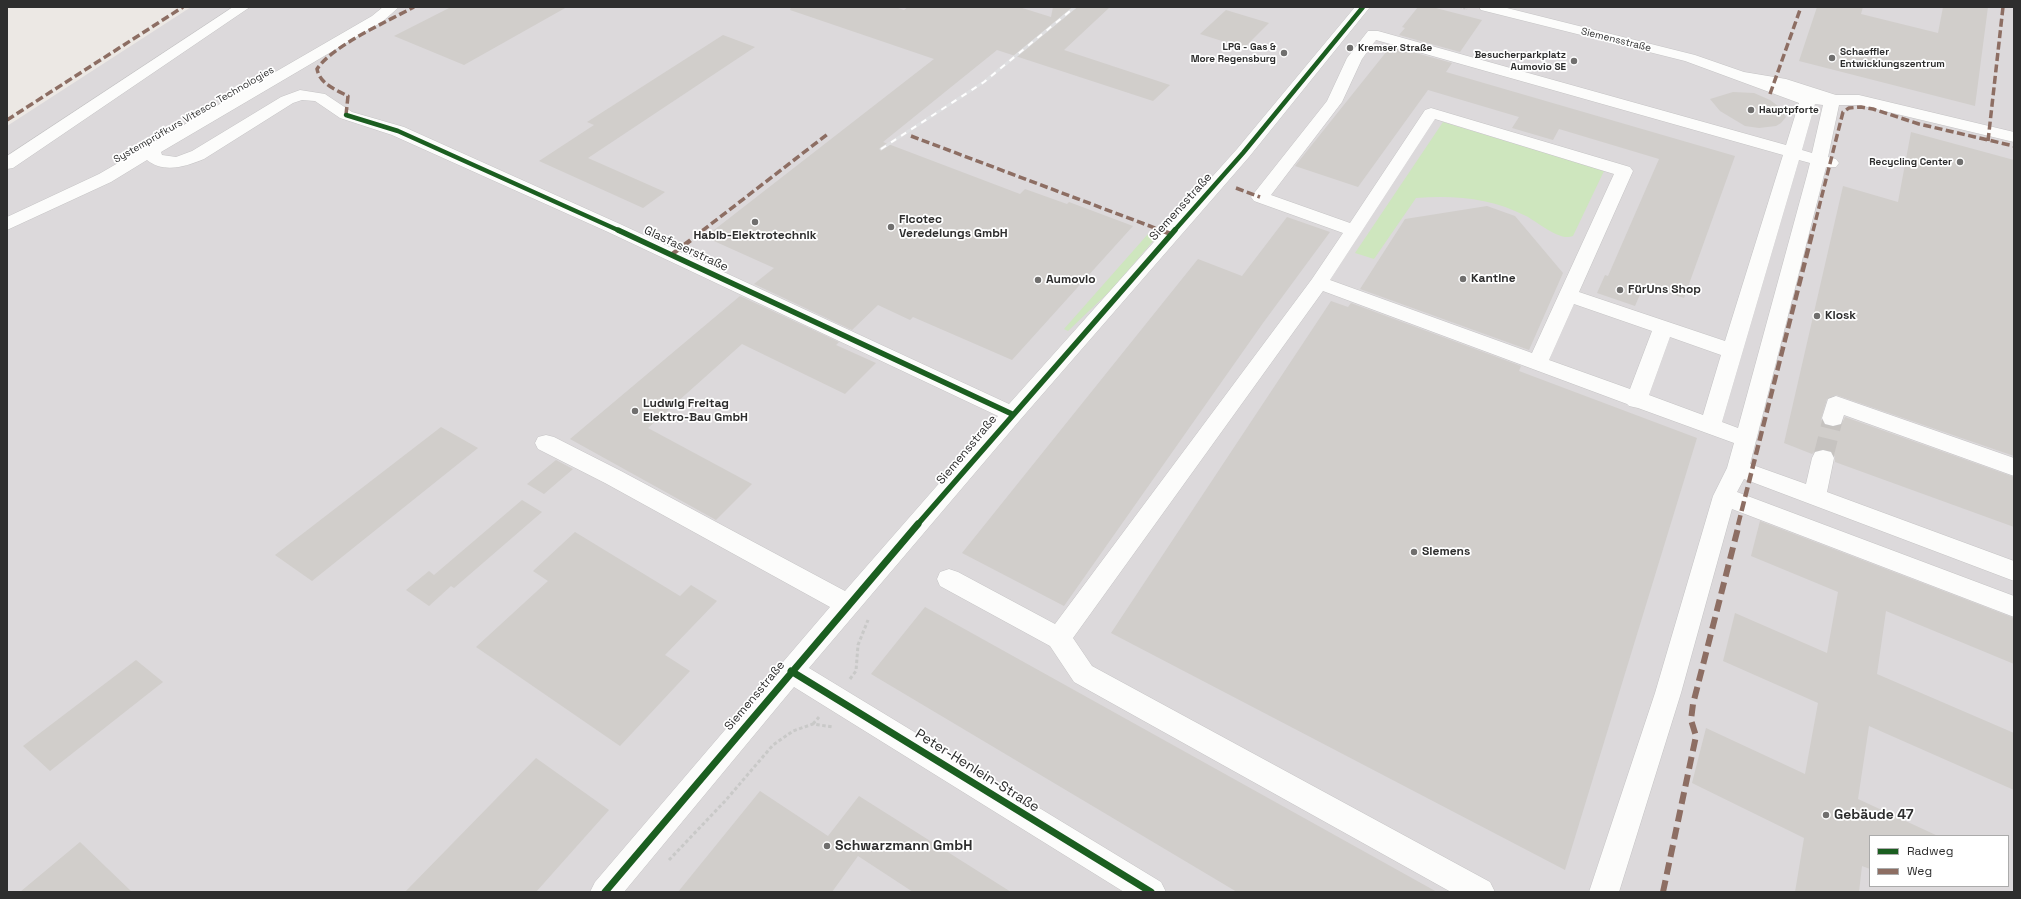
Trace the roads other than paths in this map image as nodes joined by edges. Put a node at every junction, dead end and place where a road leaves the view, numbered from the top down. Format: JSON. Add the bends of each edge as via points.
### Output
{"nodes":[{"id":1,"x":242,"y":7,"type":"edge"},
{"id":2,"x":381,"y":7,"type":"edge"},
{"id":3,"x":392,"y":7,"type":"edge"},
{"id":4,"x":1363,"y":7,"type":"edge"},
{"id":5,"x":1486,"y":7,"type":"edge"},
{"id":6,"x":1744,"y":77,"type":"junction"},
{"id":7,"x":251,"y":92,"type":"junction"},
{"id":8,"x":300,"y":96,"type":"junction"},
{"id":9,"x":1832,"y":99,"type":"junction"},
{"id":10,"x":1808,"y":100,"type":"junction"},
{"id":11,"x":2014,"y":137,"type":"edge"},
{"id":12,"x":152,"y":151,"type":"junction"},
{"id":13,"x":1793,"y":152,"type":"junction"},
{"id":14,"x":1825,"y":161,"type":"junction"},
{"id":15,"x":7,"y":164,"type":"edge"},
{"id":16,"x":7,"y":223,"type":"edge"},
{"id":17,"x":1353,"y":230,"type":"junction"},
{"id":18,"x":1319,"y":283,"type":"junction"},
{"id":19,"x":1568,"y":295,"type":"junction"},
{"id":20,"x":1663,"y":328,"type":"junction"},
{"id":21,"x":1732,"y":351,"type":"junction"},
{"id":22,"x":1537,"y":364,"type":"junction"},
{"id":23,"x":1636,"y":401,"type":"junction"},
{"id":24,"x":1012,"y":414,"type":"junction"},
{"id":25,"x":1833,"y":418,"type":"tunnel mouth"},
{"id":26,"x":1710,"y":426,"type":"junction"},
{"id":27,"x":1745,"y":439,"type":"junction"},
{"id":28,"x":546,"y":443,"type":"dead end"},
{"id":29,"x":1823,"y":458,"type":"tunnel mouth"},
{"id":30,"x":2014,"y":467,"type":"edge"},
{"id":31,"x":1738,"y":468,"type":"junction"},
{"id":32,"x":1724,"y":496,"type":"junction"},
{"id":33,"x":1814,"y":497,"type":"junction"},
{"id":34,"x":2014,"y":570,"type":"edge"},
{"id":35,"x":949,"y":578,"type":"dead end"},
{"id":36,"x":848,"y":605,"type":"junction"},
{"id":37,"x":2014,"y":607,"type":"edge"},
{"id":38,"x":1059,"y":638,"type":"junction"},
{"id":39,"x":791,"y":671,"type":"junction"},
{"id":40,"x":605,"y":892,"type":"edge"},
{"id":41,"x":1151,"y":892,"type":"edge"},
{"id":42,"x":1480,"y":892,"type":"edge"},
{"id":43,"x":1604,"y":892,"type":"edge"}],
"edges":[{"from":1,"to":15,"type":"street"},
{"from":2,"to":16,"type":"street","name":"Systemprüfkurs Vitesco Technologies"},
{"from":3,"to":7,"type":"street","via":[[377,19]]},
{"from":4,"to":24,"type":"street","name":"Siemensstraße","via":[[1243,153]]},
{"from":5,"to":6,"type":"street","name":"Siemensstraße","via":[[1690,58]]},
{"from":6,"to":9,"type":"street","via":[[1786,84]]},
{"from":6,"to":10,"type":"street"},
{"from":7,"to":8,"type":"street","name":"Glasfaserstraße","via":[[286,88]]},
{"from":7,"to":12,"type":"street"},
{"from":8,"to":12,"type":"street","via":[[287,100],[198,155],[183,161],[160,162],[154,158]]},
{"from":8,"to":24,"type":"street","name":"Glasfaserstraße","via":[[325,100],[346,115],[398,131],[620,231]]},
{"from":9,"to":10,"type":"street"},
{"from":9,"to":11,"type":"street","via":[[1859,100]]},
{"from":9,"to":14,"type":"street"},
{"from":10,"to":13,"type":"street"},
{"from":12,"to":16,"type":"street","via":[[106,178]]},
{"from":13,"to":14,"type":"street"},
{"from":13,"to":17,"type":"street","via":[[1373,34],[1355,58],[1334,102],[1260,197]]},
{"from":13,"to":21,"type":"street"},
{"from":14,"to":27,"type":"street"},
{"from":17,"to":18,"type":"street"},
{"from":17,"to":19,"type":"street","via":[[1431,113],[1624,171]]},
{"from":18,"to":22,"type":"street"},
{"from":18,"to":38,"type":"street"},
{"from":19,"to":20,"type":"street"},
{"from":19,"to":22,"type":"street"},
{"from":20,"to":21,"type":"street"},
{"from":20,"to":23,"type":"street"},
{"from":21,"to":26,"type":"street"},
{"from":22,"to":23,"type":"street"},
{"from":23,"to":26,"type":"street"},
{"from":24,"to":36,"type":"street","name":"Siemensstraße"},
{"from":25,"to":30,"type":"street","via":[[1836,404]]},
{"from":26,"to":27,"type":"street"},
{"from":27,"to":31,"type":"street"},
{"from":28,"to":36,"type":"street"},
{"from":29,"to":33,"type":"street"},
{"from":31,"to":32,"type":"street"},
{"from":31,"to":33,"type":"street"},
{"from":32,"to":37,"type":"street"},
{"from":32,"to":43,"type":"street","via":[[1668,693]]},
{"from":33,"to":34,"type":"street"},
{"from":35,"to":38,"type":"street"},
{"from":36,"to":39,"type":"street","name":"Siemensstraße"},
{"from":38,"to":42,"type":"street","via":[[1083,674]]},
{"from":39,"to":40,"type":"street","name":"Siemensstraße"},
{"from":39,"to":41,"type":"street","name":"Peter-Henlein-Straße"}]}
